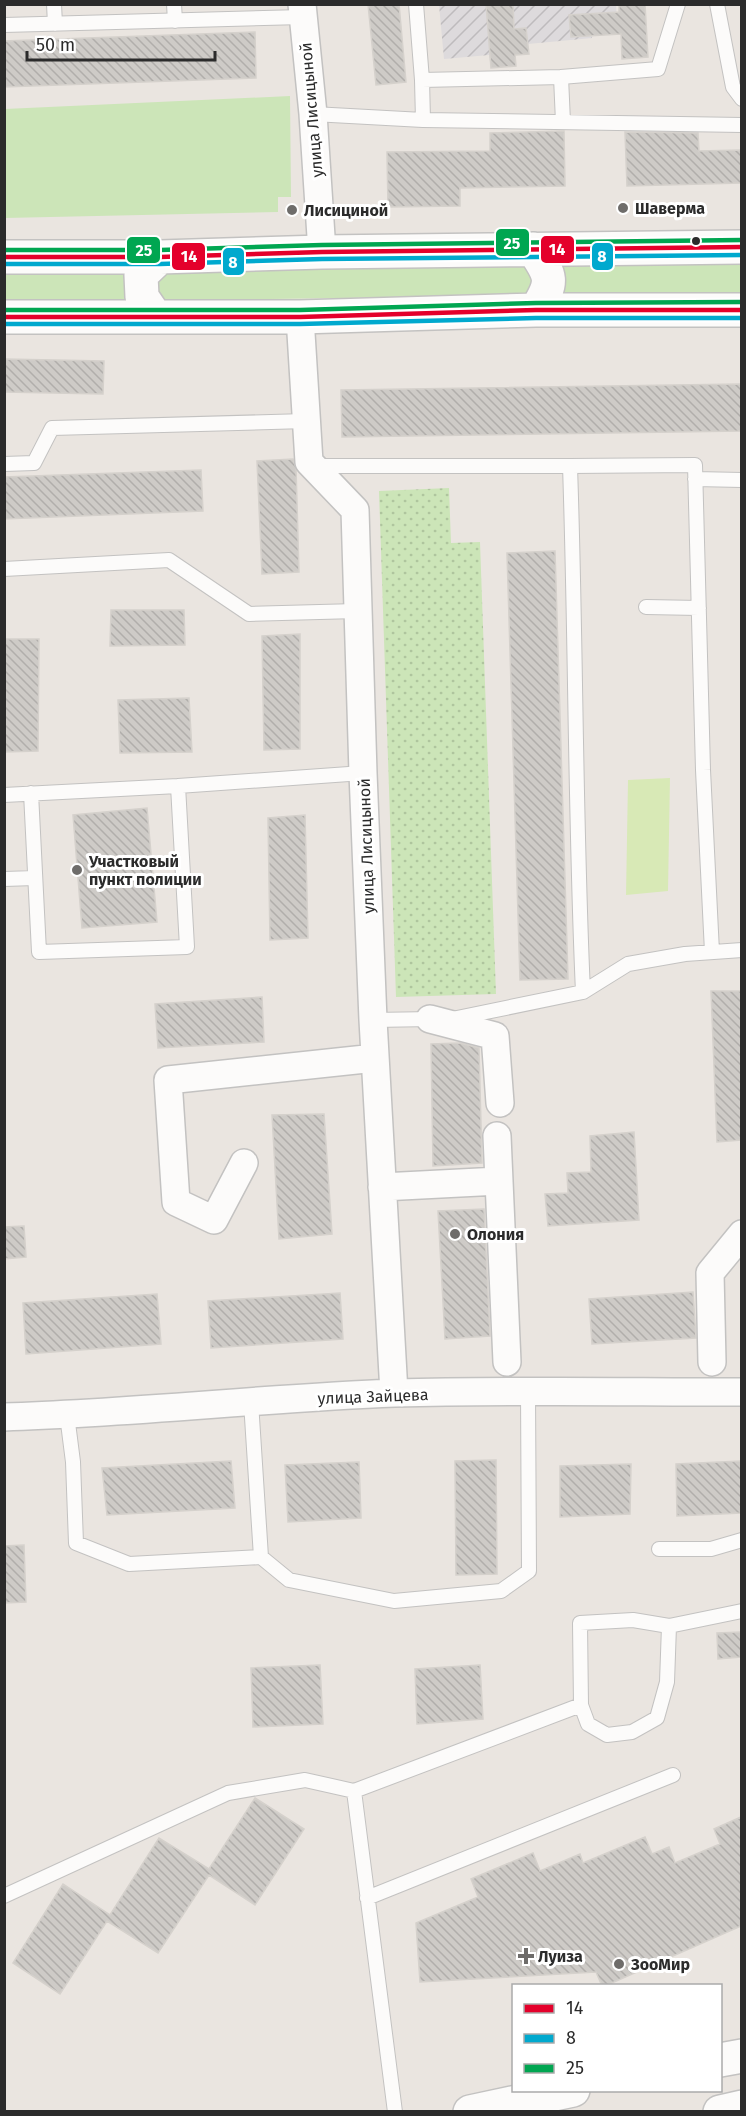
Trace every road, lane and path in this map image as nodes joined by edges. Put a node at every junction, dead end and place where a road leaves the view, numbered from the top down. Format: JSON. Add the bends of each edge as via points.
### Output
{"nodes":[{"id":1,"x":54,"y":4,"type":"edge"},
{"id":2,"x":174,"y":4,"type":"edge"},
{"id":3,"x":416,"y":4,"type":"edge"},
{"id":4,"x":678,"y":4,"type":"edge"},
{"id":5,"x":717,"y":4,"type":"edge"},
{"id":6,"x":303,"y":11,"type":"edge"},
{"id":7,"x":175,"y":21,"type":"junction"},
{"id":8,"x":55,"y":24,"type":"junction"},
{"id":9,"x":4,"y":25,"type":"edge"},
{"id":10,"x":561,"y":77,"type":"junction"},
{"id":11,"x":422,"y":80,"type":"junction"},
{"id":12,"x":741,"y":99,"type":"edge"},
{"id":13,"x":313,"y":114,"type":"junction"},
{"id":14,"x":423,"y":120,"type":"junction"},
{"id":15,"x":562,"y":122,"type":"junction"},
{"id":16,"x":741,"y":125,"type":"edge"},
{"id":17,"x":741,"y":247,"type":"edge"},
{"id":18,"x":533,"y":249,"type":"junction"},
{"id":19,"x":322,"y":252,"type":"junction"},
{"id":20,"x":4,"y":257,"type":"edge"},
{"id":21,"x":160,"y":257,"type":"junction"},
{"id":22,"x":536,"y":310,"type":"junction"},
{"id":23,"x":741,"y":310,"type":"edge"},
{"id":24,"x":155,"y":316,"type":"junction"},
{"id":25,"x":4,"y":317,"type":"edge"},
{"id":26,"x":300,"y":317,"type":"junction"},
{"id":27,"x":306,"y":422,"type":"junction"},
{"id":28,"x":309,"y":462,"type":"junction"},
{"id":29,"x":4,"y":464,"type":"edge"},
{"id":30,"x":570,"y":466,"type":"junction"},
{"id":31,"x":695,"y":479,"type":"junction"},
{"id":32,"x":741,"y":480,"type":"edge"},
{"id":33,"x":4,"y":569,"type":"edge"},
{"id":34,"x":646,"y":607,"type":"dead end"},
{"id":35,"x":699,"y":608,"type":"junction"},
{"id":36,"x":357,"y":611,"type":"junction"},
{"id":37,"x":363,"y":773,"type":"junction"},
{"id":38,"x":178,"y":786,"type":"junction"},
{"id":39,"x":31,"y":793,"type":"junction"},
{"id":40,"x":4,"y":795,"type":"edge"},
{"id":41,"x":35,"y":878,"type":"junction"},
{"id":42,"x":4,"y":879,"type":"edge"},
{"id":43,"x":741,"y":950,"type":"edge"},
{"id":44,"x":712,"y":952,"type":"junction"},
{"id":45,"x":583,"y":992,"type":"junction"},
{"id":46,"x":430,"y":1019,"type":"junction"},
{"id":47,"x":373,"y":1020,"type":"junction"},
{"id":48,"x":375,"y":1058,"type":"junction"},
{"id":49,"x":500,"y":1104,"type":"dead end"},
{"id":50,"x":497,"y":1136,"type":"dead end"},
{"id":51,"x":244,"y":1163,"type":"dead end"},
{"id":52,"x":499,"y":1180,"type":"junction"},
{"id":53,"x":382,"y":1187,"type":"junction"},
{"id":54,"x":741,"y":1234,"type":"edge"},
{"id":55,"x":507,"y":1362,"type":"dead end"},
{"id":56,"x":712,"y":1362,"type":"dead end"},
{"id":57,"x":528,"y":1392,"type":"junction"},
{"id":58,"x":741,"y":1392,"type":"edge"},
{"id":59,"x":394,"y":1394,"type":"junction"},
{"id":60,"x":251,"y":1402,"type":"junction"},
{"id":61,"x":67,"y":1415,"type":"junction"},
{"id":62,"x":4,"y":1418,"type":"edge"},
{"id":63,"x":741,"y":1539,"type":"edge"},
{"id":64,"x":659,"y":1549,"type":"dead end"},
{"id":65,"x":261,"y":1557,"type":"junction"},
{"id":66,"x":741,"y":1611,"type":"edge"},
{"id":67,"x":669,"y":1626,"type":"junction"},
{"id":68,"x":581,"y":1705,"type":"junction"},
{"id":69,"x":673,"y":1775,"type":"dead end"},
{"id":70,"x":354,"y":1791,"type":"junction"},
{"id":71,"x":4,"y":1896,"type":"edge"},
{"id":72,"x":367,"y":1898,"type":"junction"},
{"id":73,"x":741,"y":2056,"type":"edge"},
{"id":74,"x":722,"y":2060,"type":"edge"},
{"id":75,"x":568,"y":2092,"type":"edge"},
{"id":76,"x":741,"y":2107,"type":"edge"},
{"id":77,"x":395,"y":2112,"type":"edge"},
{"id":78,"x":470,"y":2112,"type":"edge"},
{"id":79,"x":720,"y":2112,"type":"edge"}],
"edges":[{"from":1,"to":8,"type":"lane"},
{"from":2,"to":7,"type":"lane"},
{"from":3,"to":11,"type":"lane"},
{"from":4,"to":10,"type":"lane","via":[[658,69]]},
{"from":5,"to":12,"type":"lane","via":[[733,87]]},
{"from":6,"to":7,"type":"lane"},
{"from":6,"to":13,"type":"street","name":"улица Лисицыной"},
{"from":7,"to":8,"type":"lane"},
{"from":8,"to":9,"type":"lane"},
{"from":10,"to":11,"type":"lane"},
{"from":10,"to":15,"type":"lane"},
{"from":11,"to":14,"type":"lane"},
{"from":13,"to":14,"type":"lane"},
{"from":13,"to":19,"type":"street","name":"улица Лисицыной"},
{"from":14,"to":15,"type":"lane"},
{"from":15,"to":16,"type":"lane"},
{"from":17,"to":18,"type":"main road"},
{"from":18,"to":19,"type":"main road"},
{"from":18,"to":22,"type":"main road","via":[[548,272],[548,290]]},
{"from":19,"to":21,"type":"main road"},
{"from":20,"to":21,"type":"main road"},
{"from":21,"to":24,"type":"main road","via":[[141,275],[142,297]]},
{"from":22,"to":23,"type":"main road"},
{"from":22,"to":26,"type":"main road"},
{"from":24,"to":25,"type":"main road"},
{"from":24,"to":26,"type":"main road"},
{"from":26,"to":27,"type":"street"},
{"from":27,"to":28,"type":"street"},
{"from":27,"to":29,"type":"lane","via":[[52,428],[34,463]]},
{"from":28,"to":30,"type":"lane","via":[[324,466]]},
{"from":28,"to":36,"type":"street","name":"улица Лисицыной","via":[[355,510]]},
{"from":30,"to":31,"type":"lane","via":[[695,465]]},
{"from":30,"to":45,"type":"lane"},
{"from":31,"to":32,"type":"lane"},
{"from":31,"to":35,"type":"lane"},
{"from":33,"to":36,"type":"lane","via":[[169,560],[249,614]]},
{"from":34,"to":35,"type":"lane"},
{"from":35,"to":44,"type":"lane"},
{"from":36,"to":37,"type":"street","name":"улица Лисицыной"},
{"from":37,"to":38,"type":"lane"},
{"from":37,"to":47,"type":"street","name":"улица Лисицыной"},
{"from":38,"to":39,"type":"lane"},
{"from":38,"to":41,"type":"lane","via":[[187,947],[39,952]]},
{"from":39,"to":40,"type":"lane"},
{"from":39,"to":41,"type":"lane"},
{"from":41,"to":42,"type":"lane"},
{"from":43,"to":44,"type":"lane"},
{"from":44,"to":45,"type":"lane","via":[[628,964]]},
{"from":45,"to":46,"type":"lane","via":[[456,1018]]},
{"from":46,"to":47,"type":"lane"},
{"from":46,"to":49,"type":"street","via":[[495,1036]]},
{"from":47,"to":48,"type":"street","name":"улица Лисицыной"},
{"from":48,"to":51,"type":"street","via":[[168,1080],[176,1202],[214,1220]]},
{"from":48,"to":53,"type":"street","name":"улица Лисицыной"},
{"from":50,"to":52,"type":"street"},
{"from":52,"to":53,"type":"street"},
{"from":52,"to":55,"type":"street"},
{"from":53,"to":59,"type":"street","name":"улица Лисицыной"},
{"from":54,"to":56,"type":"street","via":[[710,1273]]},
{"from":57,"to":58,"type":"street","name":"улица Зайцева"},
{"from":57,"to":59,"type":"street","name":"улица Зайцева"},
{"from":57,"to":65,"type":"lane","via":[[529,1571],[501,1591],[394,1601],[289,1580]]},
{"from":59,"to":60,"type":"street","name":"улица Зайцева"},
{"from":60,"to":61,"type":"street","name":"улица Зайцева"},
{"from":60,"to":65,"type":"lane"},
{"from":61,"to":62,"type":"street","name":"улица Зайцева"},
{"from":61,"to":65,"type":"lane","via":[[76,1543],[129,1564]]},
{"from":63,"to":64,"type":"lane","via":[[711,1549]]},
{"from":66,"to":67,"type":"lane"},
{"from":67,"to":68,"type":"lane","via":[[633,1620],[580,1623]]},
{"from":67,"to":68,"type":"lane","via":[[668,1682],[657,1719],[632,1732],[607,1735],[588,1724]]},
{"from":68,"to":70,"type":"lane"},
{"from":69,"to":72,"type":"lane"},
{"from":70,"to":71,"type":"lane","via":[[306,1780],[228,1793]]},
{"from":70,"to":72,"type":"lane"},
{"from":72,"to":77,"type":"lane"},
{"from":73,"to":74,"type":"main road"},
{"from":75,"to":78,"type":"main road"},
{"from":76,"to":79,"type":"main road"}]}
